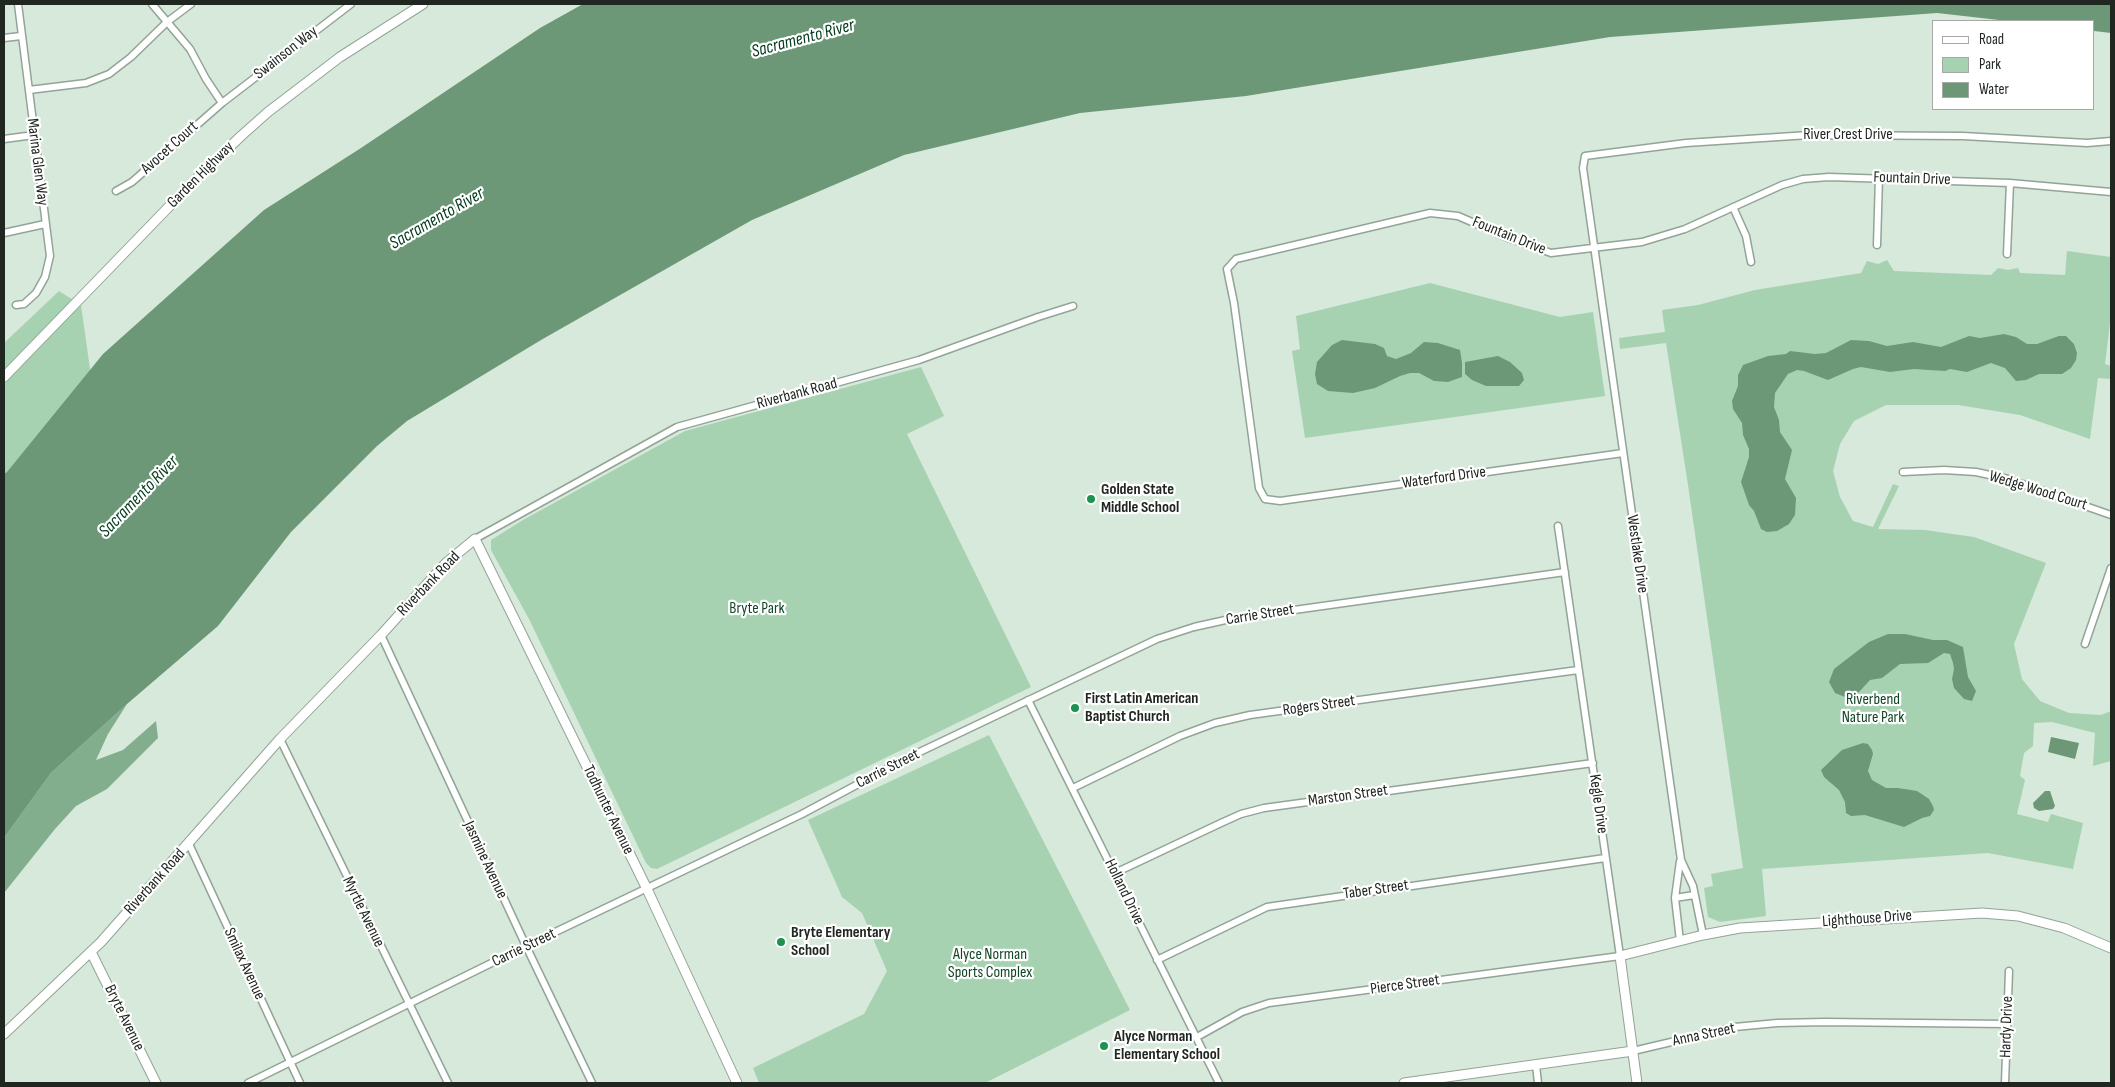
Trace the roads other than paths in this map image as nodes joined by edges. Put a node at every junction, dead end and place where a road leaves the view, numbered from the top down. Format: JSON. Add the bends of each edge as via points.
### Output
{"nodes":[{"id":1,"x":18,"y":4,"type":"edge"},
{"id":2,"x":152,"y":4,"type":"edge"},
{"id":3,"x":191,"y":4,"type":"edge"},
{"id":4,"x":351,"y":4,"type":"edge"},
{"id":5,"x":423,"y":4,"type":"edge"},
{"id":6,"x":167,"y":22,"type":"junction"},
{"id":7,"x":21,"y":36,"type":"junction"},
{"id":8,"x":4,"y":38,"type":"edge"},
{"id":9,"x":29,"y":90,"type":"junction"},
{"id":10,"x":222,"y":103,"type":"junction"},
{"id":11,"x":34,"y":135,"type":"junction"},
{"id":12,"x":4,"y":140,"type":"edge"},
{"id":13,"x":2111,"y":141,"type":"edge"},
{"id":14,"x":1585,"y":156,"type":"joint"},
{"id":15,"x":1879,"y":177,"type":"junction"},
{"id":16,"x":2010,"y":184,"type":"junction"},
{"id":17,"x":116,"y":190,"type":"dead end"},
{"id":18,"x":2111,"y":192,"type":"edge"},
{"id":19,"x":1733,"y":207,"type":"junction"},
{"id":20,"x":45,"y":224,"type":"junction"},
{"id":21,"x":4,"y":233,"type":"edge"},
{"id":22,"x":1877,"y":245,"type":"dead end"},
{"id":23,"x":1595,"y":248,"type":"junction"},
{"id":24,"x":2007,"y":254,"type":"dead end"},
{"id":25,"x":1751,"y":262,"type":"dead end"},
{"id":26,"x":16,"y":305,"type":"dead end"},
{"id":27,"x":1073,"y":306,"type":"dead end"},
{"id":28,"x":4,"y":377,"type":"edge"},
{"id":29,"x":1623,"y":453,"type":"junction"},
{"id":30,"x":1903,"y":472,"type":"dead end"},
{"id":31,"x":1265,"y":499,"type":"joint"},
{"id":32,"x":2111,"y":515,"type":"edge"},
{"id":33,"x":1558,"y":526,"type":"dead end"},
{"id":34,"x":475,"y":539,"type":"junction"},
{"id":35,"x":2111,"y":568,"type":"edge"},
{"id":36,"x":1565,"y":572,"type":"junction"},
{"id":37,"x":381,"y":635,"type":"junction"},
{"id":38,"x":2085,"y":644,"type":"dead end"},
{"id":39,"x":1578,"y":670,"type":"junction"},
{"id":40,"x":1028,"y":700,"type":"junction"},
{"id":41,"x":280,"y":739,"type":"junction"},
{"id":42,"x":1593,"y":763,"type":"junction"},
{"id":43,"x":1073,"y":788,"type":"junction"},
{"id":44,"x":189,"y":844,"type":"junction"},
{"id":45,"x":1605,"y":858,"type":"junction"},
{"id":46,"x":1681,"y":860,"type":"junction"},
{"id":47,"x":1115,"y":873,"type":"junction"},
{"id":48,"x":647,"y":889,"type":"junction"},
{"id":49,"x":1694,"y":894,"type":"junction"},
{"id":50,"x":1675,"y":898,"type":"junction"},
{"id":51,"x":1703,"y":934,"type":"junction"},
{"id":52,"x":1680,"y":941,"type":"junction"},
{"id":53,"x":526,"y":946,"type":"junction"},
{"id":54,"x":2111,"y":948,"type":"edge"},
{"id":55,"x":92,"y":952,"type":"junction"},
{"id":56,"x":1620,"y":956,"type":"junction"},
{"id":57,"x":1157,"y":960,"type":"junction"},
{"id":58,"x":2010,"y":971,"type":"dead end"},
{"id":59,"x":408,"y":1005,"type":"junction"},
{"id":60,"x":2007,"y":1024,"type":"junction"},
{"id":61,"x":4,"y":1034,"type":"edge"},
{"id":62,"x":1197,"y":1037,"type":"junction"},
{"id":63,"x":1632,"y":1051,"type":"junction"},
{"id":64,"x":290,"y":1064,"type":"junction"},
{"id":65,"x":1536,"y":1065,"type":"junction"},
{"id":66,"x":156,"y":1083,"type":"edge"},
{"id":67,"x":248,"y":1083,"type":"edge"},
{"id":68,"x":300,"y":1083,"type":"edge"},
{"id":69,"x":448,"y":1083,"type":"edge"},
{"id":70,"x":592,"y":1083,"type":"edge"},
{"id":71,"x":737,"y":1083,"type":"edge"},
{"id":72,"x":1219,"y":1083,"type":"edge"},
{"id":73,"x":1404,"y":1083,"type":"edge"},
{"id":74,"x":1538,"y":1083,"type":"edge"},
{"id":75,"x":1637,"y":1083,"type":"edge"},
{"id":76,"x":2006,"y":1083,"type":"edge"}],
"edges":[{"from":1,"to":7,"type":"street","name":"Marina Glen Way"},
{"from":2,"to":6,"type":"street"},
{"from":3,"to":6,"type":"street"},
{"from":4,"to":10,"type":"street","name":"Swainson Way"},
{"from":5,"to":28,"type":"street","name":"Garden Highway","via":[[318,73],[241,136]]},
{"from":6,"to":9,"type":"street","via":[[109,74],[86,83]]},
{"from":6,"to":10,"type":"street","via":[[190,48]]},
{"from":7,"to":8,"type":"street"},
{"from":7,"to":9,"type":"street","name":"Marina Glen Way"},
{"from":9,"to":11,"type":"street","name":"Marina Glen Way"},
{"from":10,"to":17,"type":"street","name":"Avocet Court","via":[[132,182]]},
{"from":11,"to":12,"type":"street"},
{"from":11,"to":20,"type":"street","name":"Marina Glen Way"},
{"from":13,"to":14,"type":"street","name":"River Crest Drive","via":[[1809,135],[1686,144]]},
{"from":14,"to":23,"type":"street","name":"Westlake Drive"},
{"from":15,"to":16,"type":"street","name":"Fountain Drive"},
{"from":15,"to":19,"type":"street","name":"Fountain Drive","via":[[1829,176],[1803,180],[1782,185]]},
{"from":15,"to":22,"type":"street"},
{"from":16,"to":18,"type":"street","name":"Fountain Drive"},
{"from":16,"to":24,"type":"street"},
{"from":19,"to":23,"type":"street","name":"Fountain Drive","via":[[1660,238]]},
{"from":19,"to":25,"type":"street","via":[[1746,236]]},
{"from":20,"to":21,"type":"street"},
{"from":20,"to":26,"type":"street","name":"Marina Glen Way","via":[[50,256],[48,268],[36,293],[24,304]]},
{"from":23,"to":29,"type":"street","name":"Westlake Drive"},
{"from":23,"to":31,"type":"street","name":"Fountain Drive","via":[[1551,253],[1458,216],[1430,213],[1236,259],[1227,269],[1259,488]]},
{"from":27,"to":34,"type":"street","name":"Riverbank Road","via":[[919,360],[677,427]]},
{"from":29,"to":31,"type":"street","name":"Waterford Drive","via":[[1280,500]]},
{"from":29,"to":46,"type":"street","name":"Westlake Drive"},
{"from":30,"to":32,"type":"street","name":"Wedge Wood Court","via":[[1976,472],[2008,479]]},
{"from":33,"to":36,"type":"street","name":"Kegle Drive"},
{"from":34,"to":37,"type":"street","name":"Riverbank Road","via":[[446,563]]},
{"from":34,"to":48,"type":"street","name":"Todhunter Avenue"},
{"from":35,"to":38,"type":"street"},
{"from":36,"to":39,"type":"street","name":"Kegle Drive"},
{"from":36,"to":40,"type":"street","name":"Carrie Street","via":[[1211,623],[1149,642]]},
{"from":37,"to":41,"type":"street","name":"Riverbank Road"},
{"from":37,"to":53,"type":"street","name":"Jasmine Avenue"},
{"from":39,"to":42,"type":"street","name":"Kegle Drive"},
{"from":39,"to":43,"type":"street","name":"Rogers Street","via":[[1250,715],[1215,723],[1180,736]]},
{"from":40,"to":43,"type":"street","name":"Holland Drive"},
{"from":40,"to":48,"type":"street","name":"Carrie Street"},
{"from":41,"to":44,"type":"street","name":"Riverbank Road"},
{"from":41,"to":59,"type":"street","name":"Myrtle Avenue"},
{"from":42,"to":45,"type":"street","name":"Kegle Drive"},
{"from":42,"to":47,"type":"street","name":"Marston Street","via":[[1264,808],[1241,814]]},
{"from":43,"to":47,"type":"street","name":"Holland Drive"},
{"from":44,"to":55,"type":"street","name":"Riverbank Road"},
{"from":44,"to":64,"type":"street","name":"Smilax Avenue"},
{"from":45,"to":56,"type":"street","name":"Kegle Drive"},
{"from":45,"to":57,"type":"street","name":"Taber Street","via":[[1267,907]]},
{"from":46,"to":49,"type":"street","name":"Westlake Drive"},
{"from":46,"to":50,"type":"street","name":"Westlake Drive"},
{"from":47,"to":57,"type":"street","name":"Holland Drive"},
{"from":48,"to":53,"type":"street","name":"Carrie Street"},
{"from":48,"to":71,"type":"street","name":"Todhunter Avenue"},
{"from":49,"to":50,"type":"street"},
{"from":49,"to":51,"type":"street","name":"Westlake Drive"},
{"from":50,"to":52,"type":"street","name":"Westlake Drive"},
{"from":51,"to":52,"type":"street","name":"Lighthouse Drive"},
{"from":51,"to":54,"type":"street","name":"Lighthouse Drive","via":[[1740,928],[1982,912],[2018,916],[2064,928]]},
{"from":52,"to":56,"type":"street","name":"Lighthouse Drive"},
{"from":53,"to":59,"type":"street","name":"Carrie Street"},
{"from":53,"to":70,"type":"street","name":"Jasmine Avenue"},
{"from":55,"to":61,"type":"street","name":"Riverbank Road"},
{"from":55,"to":66,"type":"street","name":"Bryte Avenue"},
{"from":56,"to":62,"type":"street","name":"Pierce Street","via":[[1269,1003],[1242,1012]]},
{"from":56,"to":63,"type":"street","name":"Kegle Drive"},
{"from":57,"to":62,"type":"street","name":"Holland Drive"},
{"from":58,"to":60,"type":"street","name":"Hardy Drive"},
{"from":59,"to":64,"type":"street","name":"Carrie Street"},
{"from":59,"to":69,"type":"street","name":"Myrtle Avenue"},
{"from":60,"to":63,"type":"street","name":"Anna Street","via":[[1777,1023],[1735,1027]]},
{"from":60,"to":76,"type":"street","name":"Hardy Drive"},
{"from":62,"to":72,"type":"street","name":"Holland Drive"},
{"from":63,"to":65,"type":"street","name":"Anna Street"},
{"from":63,"to":75,"type":"street","name":"Kegle Drive"},
{"from":64,"to":67,"type":"street","name":"Carrie Street"},
{"from":64,"to":68,"type":"street","name":"Smilax Avenue"},
{"from":65,"to":73,"type":"street","name":"Anna Street"},
{"from":65,"to":74,"type":"street"}]}
